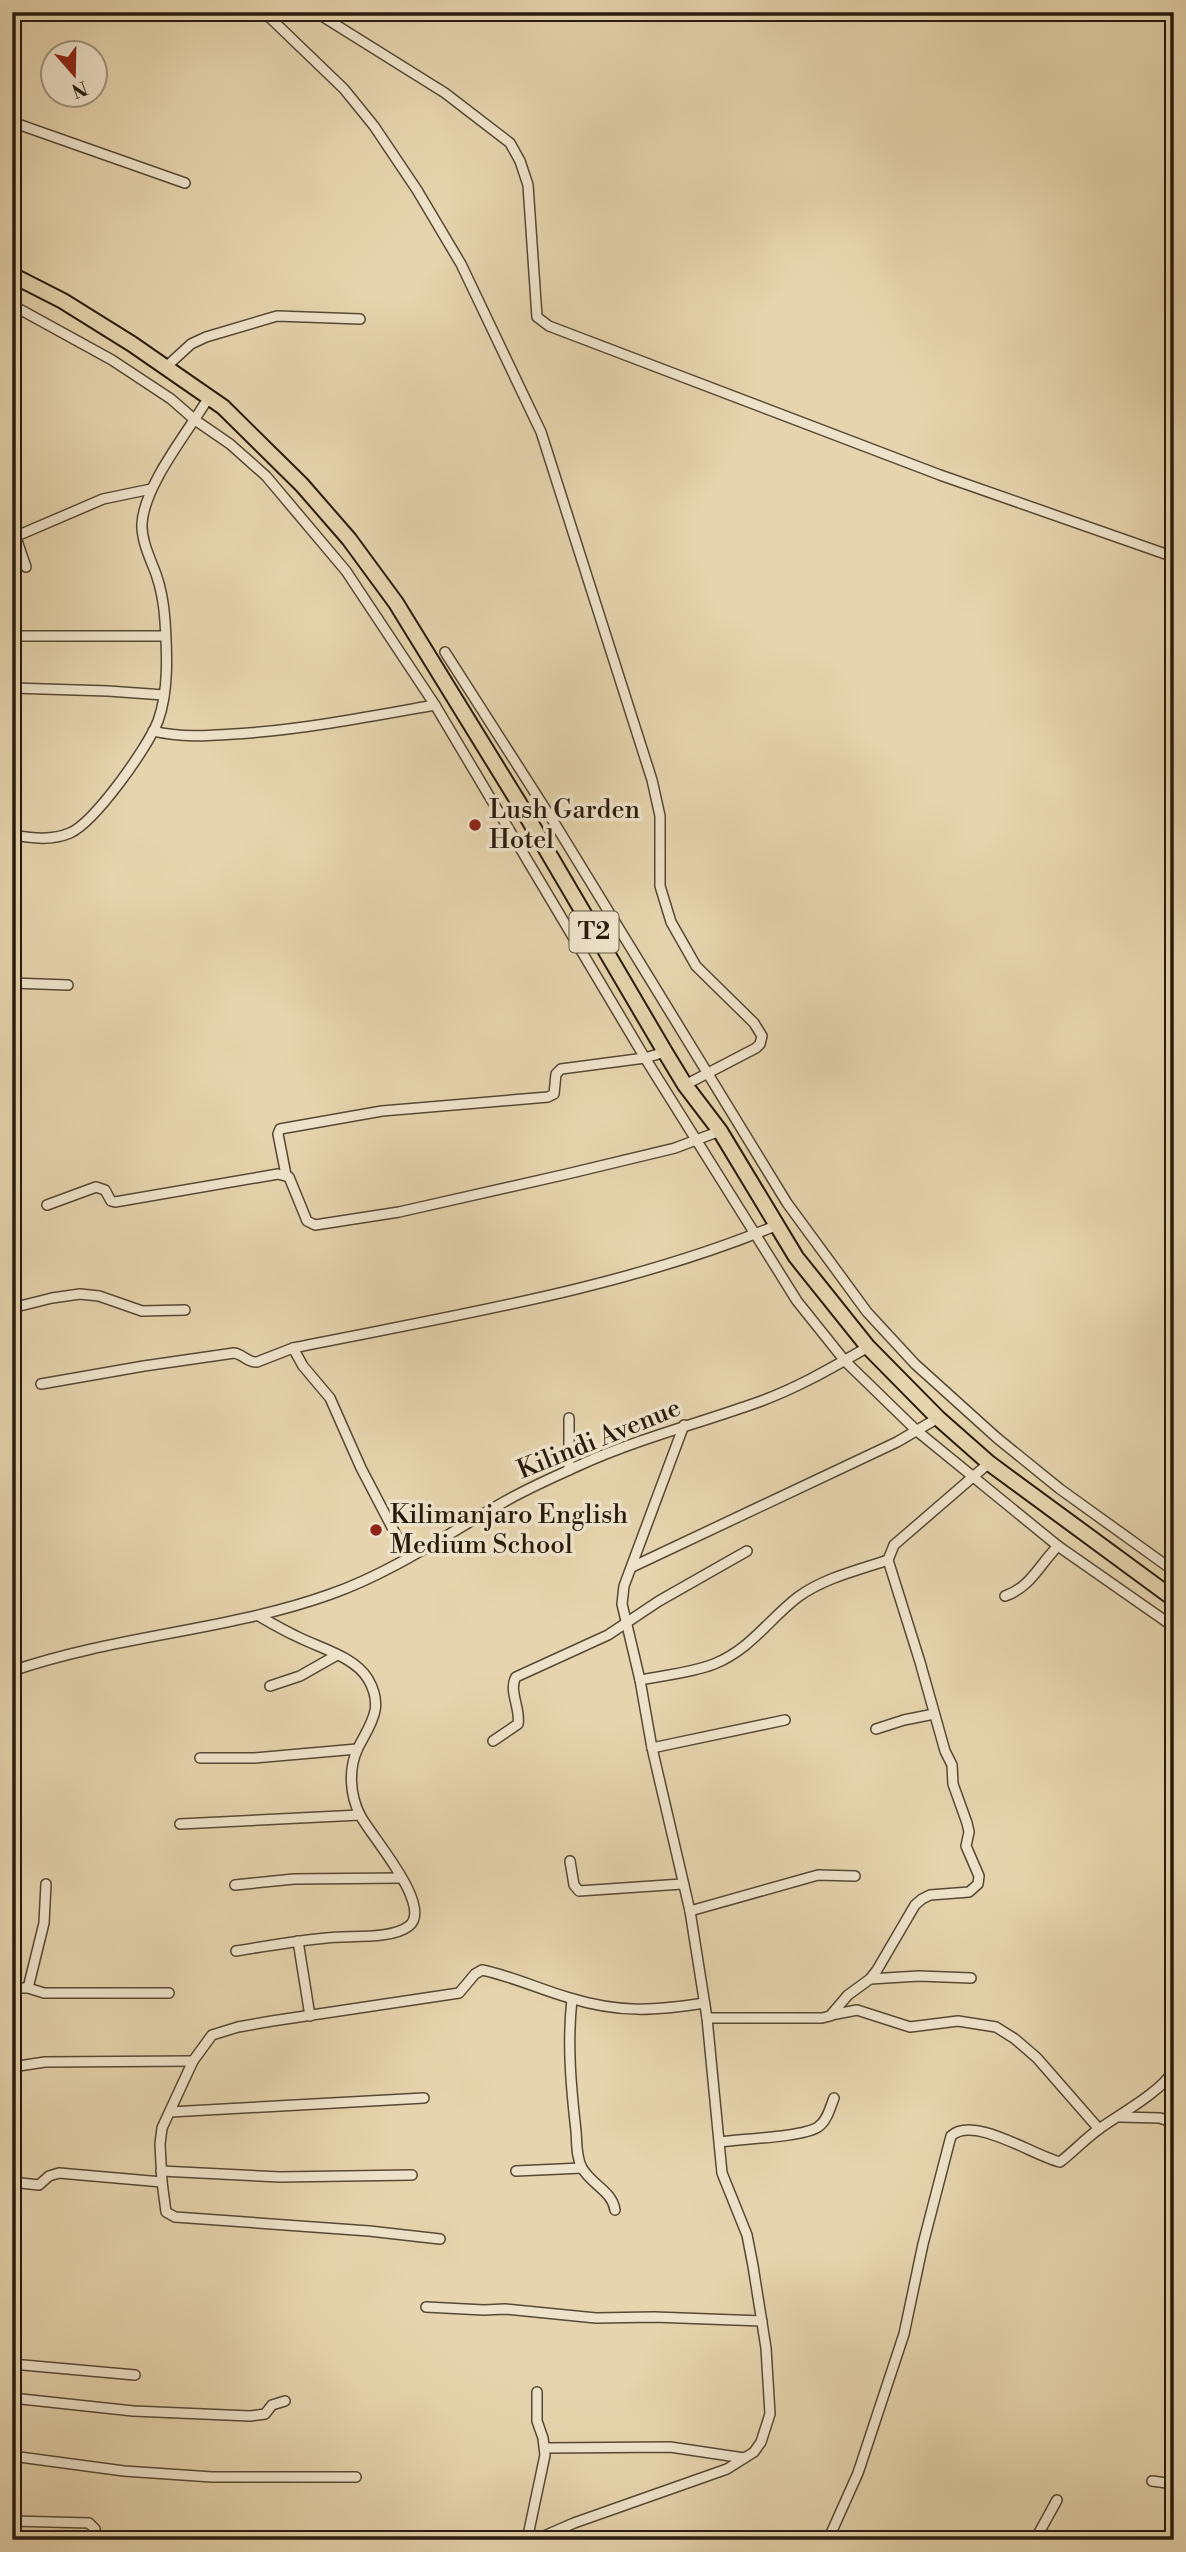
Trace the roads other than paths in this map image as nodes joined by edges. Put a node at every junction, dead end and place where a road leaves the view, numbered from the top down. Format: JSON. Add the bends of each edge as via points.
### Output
{"nodes":[{"id":1,"x":264,"y":12,"type":"edge"},
{"id":2,"x":320,"y":12,"type":"edge"},
{"id":3,"x":12,"y":122,"type":"edge"},
{"id":4,"x":185,"y":183,"type":"dead end"},
{"id":5,"x":12,"y":275,"type":"edge"},
{"id":6,"x":12,"y":305,"type":"edge"},
{"id":7,"x":360,"y":318,"type":"dead end"},
{"id":8,"x":166,"y":367,"type":"junction"},
{"id":9,"x":209,"y":397,"type":"junction"},
{"id":10,"x":195,"y":420,"type":"junction"},
{"id":11,"x":151,"y":489,"type":"junction"},
{"id":12,"x":12,"y":526,"type":"edge"},
{"id":13,"x":14,"y":537,"type":"edge"},
{"id":14,"x":1174,"y":557,"type":"edge"},
{"id":15,"x":26,"y":567,"type":"dead end"},
{"id":16,"x":12,"y":636,"type":"edge"},
{"id":17,"x":165,"y":636,"type":"junction"},
{"id":18,"x":445,"y":652,"type":"dead end"},
{"id":19,"x":12,"y":688,"type":"edge"},
{"id":20,"x":164,"y":695,"type":"junction"},
{"id":21,"x":435,"y":705,"type":"junction"},
{"id":22,"x":153,"y":730,"type":"junction"},
{"id":23,"x":12,"y":835,"type":"edge"},
{"id":24,"x":12,"y":983,"type":"edge"},
{"id":25,"x":68,"y":985,"type":"dead end"},
{"id":26,"x":665,"y":1052,"type":"junction"},
{"id":27,"x":645,"y":1058,"type":"junction"},
{"id":28,"x":707,"y":1072,"type":"junction"},
{"id":29,"x":685,"y":1086,"type":"junction"},
{"id":30,"x":720,"y":1132,"type":"junction"},
{"id":31,"x":696,"y":1141,"type":"junction"},
{"id":32,"x":286,"y":1175,"type":"junction"},
{"id":33,"x":47,"y":1205,"type":"dead end"},
{"id":34,"x":775,"y":1226,"type":"junction"},
{"id":35,"x":754,"y":1235,"type":"junction"},
{"id":36,"x":12,"y":1308,"type":"edge"},
{"id":37,"x":185,"y":1310,"type":"dead end"},
{"id":38,"x":868,"y":1347,"type":"junction"},
{"id":39,"x":293,"y":1348,"type":"junction"},
{"id":40,"x":845,"y":1361,"type":"junction"},
{"id":41,"x":41,"y":1384,"type":"dead end"},
{"id":42,"x":569,"y":1418,"type":"dead end"},
{"id":43,"x":938,"y":1418,"type":"junction"},
{"id":44,"x":684,"y":1426,"type":"junction"},
{"id":45,"x":917,"y":1431,"type":"junction"},
{"id":46,"x":989,"y":1463,"type":"junction"},
{"id":47,"x":569,"y":1470,"type":"junction"},
{"id":48,"x":973,"y":1478,"type":"junction"},
{"id":49,"x":1058,"y":1546,"type":"junction"},
{"id":50,"x":747,"y":1551,"type":"dead end"},
{"id":51,"x":408,"y":1558,"type":"junction"},
{"id":52,"x":888,"y":1560,"type":"junction"},
{"id":53,"x":632,"y":1567,"type":"junction"},
{"id":54,"x":1174,"y":1572,"type":"edge"},
{"id":55,"x":1005,"y":1596,"type":"dead end"},
{"id":56,"x":1174,"y":1599,"type":"edge"},
{"id":57,"x":259,"y":1616,"type":"junction"},
{"id":58,"x":626,"y":1621,"type":"junction"},
{"id":59,"x":1174,"y":1627,"type":"edge"},
{"id":60,"x":337,"y":1655,"type":"junction"},
{"id":61,"x":12,"y":1671,"type":"edge"},
{"id":62,"x":640,"y":1680,"type":"junction"},
{"id":63,"x":270,"y":1686,"type":"dead end"},
{"id":64,"x":934,"y":1714,"type":"junction"},
{"id":65,"x":785,"y":1720,"type":"dead end"},
{"id":66,"x":876,"y":1729,"type":"dead end"},
{"id":67,"x":493,"y":1741,"type":"dead end"},
{"id":68,"x":652,"y":1748,"type":"junction"},
{"id":69,"x":358,"y":1749,"type":"junction"},
{"id":70,"x":200,"y":1758,"type":"dead end"},
{"id":71,"x":360,"y":1815,"type":"junction"},
{"id":72,"x":180,"y":1824,"type":"dead end"},
{"id":73,"x":570,"y":1861,"type":"dead end"},
{"id":74,"x":855,"y":1876,"type":"dead end"},
{"id":75,"x":401,"y":1878,"type":"junction"},
{"id":76,"x":46,"y":1884,"type":"dead end"},
{"id":77,"x":682,"y":1884,"type":"junction"},
{"id":78,"x":235,"y":1885,"type":"dead end"},
{"id":79,"x":690,"y":1911,"type":"junction"},
{"id":80,"x":298,"y":1941,"type":"junction"},
{"id":81,"x":236,"y":1951,"type":"dead end"},
{"id":82,"x":971,"y":1978,"type":"dead end"},
{"id":83,"x":870,"y":1979,"type":"junction"},
{"id":84,"x":12,"y":1988,"type":"edge"},
{"id":85,"x":28,"y":1988,"type":"junction"},
{"id":86,"x":169,"y":1993,"type":"dead end"},
{"id":87,"x":572,"y":1999,"type":"junction"},
{"id":88,"x":704,"y":2003,"type":"junction"},
{"id":89,"x":830,"y":2015,"type":"junction"},
{"id":90,"x":310,"y":2016,"type":"junction"},
{"id":91,"x":708,"y":2018,"type":"junction"},
{"id":92,"x":193,"y":2061,"type":"junction"},
{"id":93,"x":12,"y":2067,"type":"edge"},
{"id":94,"x":1174,"y":2070,"type":"edge"},
{"id":95,"x":424,"y":2098,"type":"dead end"},
{"id":96,"x":834,"y":2098,"type":"dead end"},
{"id":97,"x":170,"y":2112,"type":"junction"},
{"id":98,"x":1120,"y":2117,"type":"junction"},
{"id":99,"x":1174,"y":2123,"type":"edge"},
{"id":100,"x":1099,"y":2129,"type":"junction"},
{"id":101,"x":720,"y":2142,"type":"junction"},
{"id":102,"x":582,"y":2168,"type":"junction"},
{"id":103,"x":161,"y":2171,"type":"junction"},
{"id":104,"x":516,"y":2171,"type":"dead end"},
{"id":105,"x":412,"y":2175,"type":"dead end"},
{"id":106,"x":12,"y":2182,"type":"edge"},
{"id":107,"x":162,"y":2182,"type":"junction"},
{"id":108,"x":615,"y":2210,"type":"dead end"},
{"id":109,"x":440,"y":2239,"type":"dead end"},
{"id":110,"x":426,"y":2307,"type":"dead end"},
{"id":111,"x":762,"y":2321,"type":"junction"},
{"id":112,"x":12,"y":2364,"type":"edge"},
{"id":113,"x":135,"y":2375,"type":"dead end"},
{"id":114,"x":537,"y":2392,"type":"dead end"},
{"id":115,"x":12,"y":2398,"type":"edge"},
{"id":116,"x":285,"y":2401,"type":"dead end"},
{"id":117,"x":546,"y":2448,"type":"junction"},
{"id":118,"x":12,"y":2456,"type":"edge"},
{"id":119,"x":744,"y":2458,"type":"junction"},
{"id":120,"x":356,"y":2477,"type":"dead end"},
{"id":121,"x":1152,"y":2481,"type":"dead end"},
{"id":122,"x":1174,"y":2484,"type":"edge"},
{"id":123,"x":1057,"y":2500,"type":"dead end"},
{"id":124,"x":12,"y":2521,"type":"edge"},
{"id":125,"x":95,"y":2540,"type":"edge"},
{"id":126,"x":527,"y":2540,"type":"edge"},
{"id":127,"x":536,"y":2540,"type":"edge"},
{"id":128,"x":828,"y":2540,"type":"edge"},
{"id":129,"x":1035,"y":2540,"type":"edge"}],
"edges":[{"from":1,"to":28,"type":"street","via":[[344,89],[417,190],[461,264],[541,432],[653,780],[660,816],[660,886],[666,911],[696,966],[762,1036],[756,1048]]},
{"from":2,"to":14,"type":"street","via":[[445,93],[510,143],[528,185],[537,317],[549,326],[940,475]]},
{"from":3,"to":4,"type":"street"},
{"from":5,"to":8,"type":"highway","number":"T2","via":[[63,300]]},
{"from":6,"to":10,"type":"street","via":[[112,360]]},
{"from":7,"to":8,"type":"street","via":[[276,316],[206,337]]},
{"from":8,"to":9,"type":"highway","number":"T2"},
{"from":9,"to":10,"type":"street"},
{"from":9,"to":26,"type":"highway","number":"T2","via":[[302,485],[396,603],[538,833]]},
{"from":10,"to":11,"type":"street"},
{"from":10,"to":21,"type":"street","via":[[230,444],[292,506],[346,571]]},
{"from":11,"to":13,"type":"street","via":[[108,498]]},
{"from":11,"to":17,"type":"street","via":[[142,525],[159,586]]},
{"from":12,"to":13,"type":"street"},
{"from":13,"to":15,"type":"street"},
{"from":16,"to":17,"type":"street"},
{"from":17,"to":20,"type":"street"},
{"from":18,"to":28,"type":"street"},
{"from":19,"to":20,"type":"street"},
{"from":20,"to":22,"type":"street"},
{"from":21,"to":22,"type":"street","via":[[293,729],[202,737]]},
{"from":21,"to":27,"type":"street"},
{"from":22,"to":23,"type":"street","via":[[105,800],[76,830],[50,838]]},
{"from":24,"to":25,"type":"street"},
{"from":26,"to":27,"type":"street"},
{"from":26,"to":29,"type":"highway","number":"T2"},
{"from":27,"to":31,"type":"street"},
{"from":27,"to":32,"type":"street","via":[[561,1069],[554,1094],[548,1097],[382,1111],[280,1129]]},
{"from":28,"to":29,"type":"street"},
{"from":28,"to":54,"type":"street","via":[[793,1213],[894,1343],[997,1438]]},
{"from":29,"to":30,"type":"highway","number":"T2"},
{"from":30,"to":31,"type":"street"},
{"from":30,"to":34,"type":"highway","number":"T2"},
{"from":31,"to":32,"type":"street","via":[[399,1212],[315,1225],[307,1221]]},
{"from":31,"to":35,"type":"street"},
{"from":32,"to":33,"type":"street","via":[[115,1202],[96,1186]]},
{"from":34,"to":35,"type":"street"},
{"from":34,"to":38,"type":"highway","number":"T2"},
{"from":35,"to":39,"type":"street","via":[[590,1286]]},
{"from":35,"to":40,"type":"street","via":[[797,1301]]},
{"from":36,"to":37,"type":"street","via":[[80,1294],[142,1311]]},
{"from":38,"to":40,"type":"street","name":"Kilindi Avenue"},
{"from":38,"to":43,"type":"highway","number":"T2"},
{"from":39,"to":41,"type":"street","via":[[257,1362],[234,1353]]},
{"from":39,"to":51,"type":"street","via":[[330,1398]]},
{"from":40,"to":44,"type":"street","name":"Kilindi Avenue","via":[[752,1405]]},
{"from":40,"to":45,"type":"street"},
{"from":42,"to":47,"type":"street"},
{"from":43,"to":45,"type":"street"},
{"from":43,"to":46,"type":"highway","number":"T2"},
{"from":44,"to":47,"type":"street","name":"Kilindi Avenue"},
{"from":44,"to":53,"type":"street"},
{"from":45,"to":48,"type":"street"},
{"from":45,"to":53,"type":"street"},
{"from":46,"to":48,"type":"street"},
{"from":46,"to":56,"type":"highway","number":"T2"},
{"from":47,"to":51,"type":"street","name":"Kilindi Avenue"},
{"from":48,"to":49,"type":"street"},
{"from":48,"to":52,"type":"street","via":[[894,1545]]},
{"from":49,"to":55,"type":"street","via":[[1030,1582]]},
{"from":49,"to":59,"type":"street"},
{"from":50,"to":58,"type":"street"},
{"from":51,"to":57,"type":"street","name":"Kilindi Avenue","via":[[330,1595]]},
{"from":52,"to":62,"type":"street","via":[[807,1591],[753,1640],[716,1663]]},
{"from":52,"to":64,"type":"street"},
{"from":53,"to":58,"type":"street","via":[[624,1586]]},
{"from":57,"to":60,"type":"street"},
{"from":57,"to":61,"type":"street","name":"Kilindi Avenue","via":[[107,1645]]},
{"from":58,"to":62,"type":"street"},
{"from":58,"to":67,"type":"street","via":[[516,1677],[518,1724]]},
{"from":60,"to":63,"type":"street","via":[[300,1676]]},
{"from":60,"to":69,"type":"street","via":[[358,1668],[373,1690],[375,1716]]},
{"from":62,"to":68,"type":"street"},
{"from":64,"to":66,"type":"street"},
{"from":64,"to":83,"type":"street","via":[[952,1765],[953,1784],[969,1832],[966,1846],[978,1884],[969,1892],[922,1899]]},
{"from":65,"to":68,"type":"street"},
{"from":68,"to":77,"type":"street"},
{"from":69,"to":70,"type":"street"},
{"from":69,"to":71,"type":"street","via":[[351,1784]]},
{"from":71,"to":72,"type":"street"},
{"from":71,"to":75,"type":"street"},
{"from":73,"to":77,"type":"street","via":[[579,1891]]},
{"from":74,"to":79,"type":"street","via":[[818,1875]]},
{"from":75,"to":78,"type":"street","via":[[294,1879]]},
{"from":75,"to":80,"type":"street","via":[[415,1909],[415,1920],[409,1926],[382,1934]]},
{"from":76,"to":85,"type":"street","via":[[44,1923]]},
{"from":77,"to":79,"type":"street"},
{"from":79,"to":88,"type":"street"},
{"from":80,"to":81,"type":"street"},
{"from":80,"to":90,"type":"street"},
{"from":82,"to":83,"type":"street"},
{"from":83,"to":89,"type":"street"},
{"from":84,"to":85,"type":"street"},
{"from":85,"to":86,"type":"street","via":[[44,1993]]},
{"from":87,"to":88,"type":"street","via":[[641,2011]]},
{"from":87,"to":90,"type":"street","via":[[482,1970],[459,1993]]},
{"from":87,"to":102,"type":"street","via":[[570,2074]]},
{"from":88,"to":91,"type":"street"},
{"from":89,"to":91,"type":"street"},
{"from":89,"to":100,"type":"street","via":[[857,2010],[910,2027],[958,2021],[996,2027],[1037,2058]]},
{"from":90,"to":92,"type":"street","via":[[238,2026],[212,2035]]},
{"from":91,"to":101,"type":"street"},
{"from":92,"to":93,"type":"street","via":[[45,2062]]},
{"from":92,"to":97,"type":"street"},
{"from":94,"to":98,"type":"street"},
{"from":95,"to":97,"type":"street"},
{"from":96,"to":101,"type":"street","via":[[819,2127]]},
{"from":97,"to":103,"type":"street","via":[[162,2128]]},
{"from":98,"to":99,"type":"street"},
{"from":98,"to":100,"type":"street"},
{"from":100,"to":128,"type":"street","via":[[1059,2162],[975,2130],[960,2130],[951,2136],[904,2334],[858,2473]]},
{"from":101,"to":111,"type":"street","via":[[722,2173],[747,2235]]},
{"from":102,"to":104,"type":"street"},
{"from":102,"to":108,"type":"street","via":[[611,2196]]},
{"from":103,"to":105,"type":"street","via":[[280,2177]]},
{"from":103,"to":107,"type":"street"},
{"from":106,"to":107,"type":"street","via":[[38,2185],[59,2173]]},
{"from":107,"to":109,"type":"street","via":[[166,2213],[174,2217]]},
{"from":110,"to":111,"type":"street","via":[[596,2318]]},
{"from":111,"to":119,"type":"street","via":[[770,2414],[761,2442]]},
{"from":112,"to":113,"type":"street"},
{"from":114,"to":117,"type":"street","via":[[537,2421]]},
{"from":115,"to":116,"type":"street","via":[[133,2411],[250,2416],[265,2414],[272,2404]]},
{"from":117,"to":119,"type":"street","via":[[670,2447]]},
{"from":117,"to":126,"type":"street"},
{"from":118,"to":120,"type":"street","via":[[188,2476]]},
{"from":119,"to":127,"type":"street","via":[[727,2469]]},
{"from":121,"to":122,"type":"street"},
{"from":123,"to":129,"type":"street"},
{"from":124,"to":125,"type":"street","via":[[89,2524]]}]}
